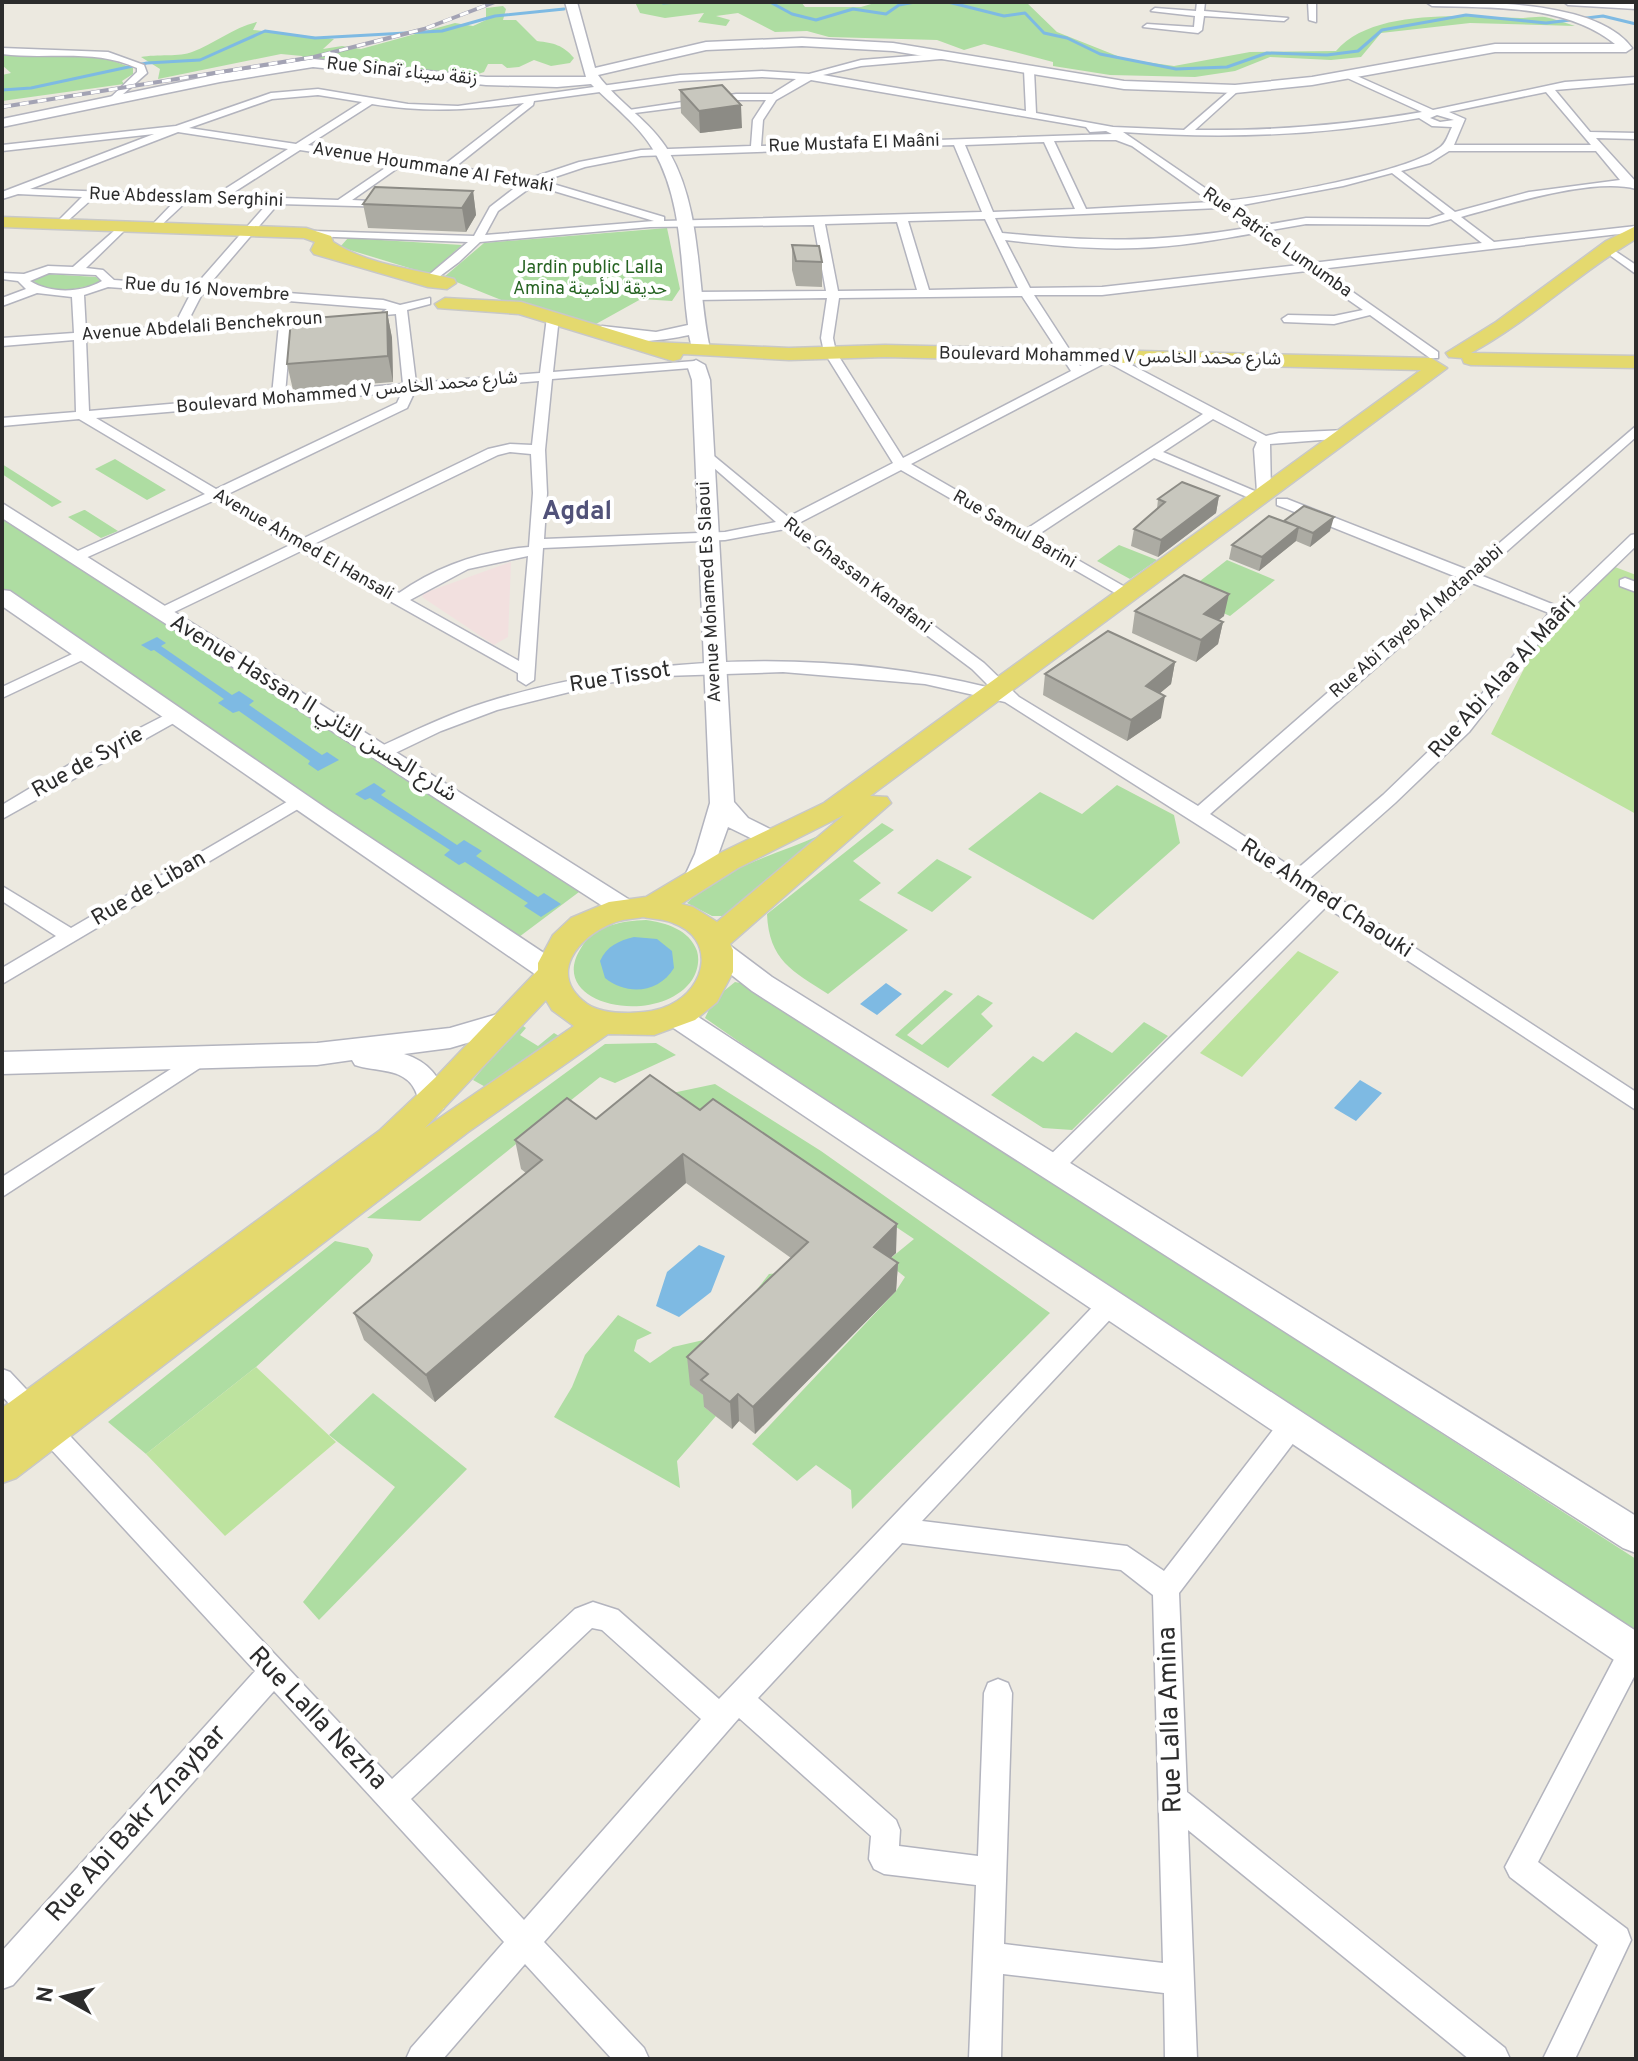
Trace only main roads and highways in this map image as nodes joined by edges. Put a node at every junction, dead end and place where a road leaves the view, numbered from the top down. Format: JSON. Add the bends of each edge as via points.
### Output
{"nodes":[{"id":1,"x":2,"y":222,"type":"edge"},
{"id":2,"x":1636,"y":230,"type":"edge"},
{"id":3,"x":1636,"y":241,"type":"edge"},
{"id":4,"x":1454,"y":362,"type":"junction"},
{"id":5,"x":1636,"y":362,"type":"edge"},
{"id":6,"x":1636,"y":371,"type":"edge"},
{"id":7,"x":1268,"y":498,"type":"junction"},
{"id":8,"x":1001,"y":693,"type":"junction"},
{"id":9,"x":638,"y":908,"type":"junction"},
{"id":10,"x":717,"y":946,"type":"junction"},
{"id":11,"x":552,"y":973,"type":"junction"},
{"id":12,"x":601,"y":1023,"type":"junction"},
{"id":13,"x":27,"y":1424,"type":"edge"},
{"id":14,"x":2,"y":1465,"type":"edge"}],
"edges":[{"from":1,"to":4,"type":"main road","name":"Boulevard Mohammed V شارع محمد الخامس","via":[[253,232],[316,242],[440,290],[701,360],[830,352],[1072,363],[1107,357]]},
{"from":2,"to":4,"type":"main road"},
{"from":3,"to":4,"type":"main road"},
{"from":4,"to":5,"type":"main road"},
{"from":4,"to":6,"type":"main road"},
{"from":4,"to":7,"type":"main road"},
{"from":4,"to":7,"type":"main road","via":[[1347,434]]},
{"from":7,"to":8,"type":"main road"},
{"from":7,"to":8,"type":"main road","via":[[1127,594]]},
{"from":8,"to":9,"type":"main road","via":[[834,809]]},
{"from":8,"to":10,"type":"main road","via":[[743,913]]},
{"from":9,"to":10,"type":"main road","via":[[690,918]]},
{"from":9,"to":11,"type":"main road","via":[[595,916],[572,931],[557,950]]},
{"from":10,"to":12,"type":"main road","via":[[720,969],[698,1004],[639,1026]]},
{"from":11,"to":12,"type":"main road","via":[[557,992],[570,1007]]},
{"from":11,"to":13,"type":"main road","via":[[391,1140]]},
{"from":12,"to":13,"type":"main road"},
{"from":13,"to":14,"type":"main road"}]}
